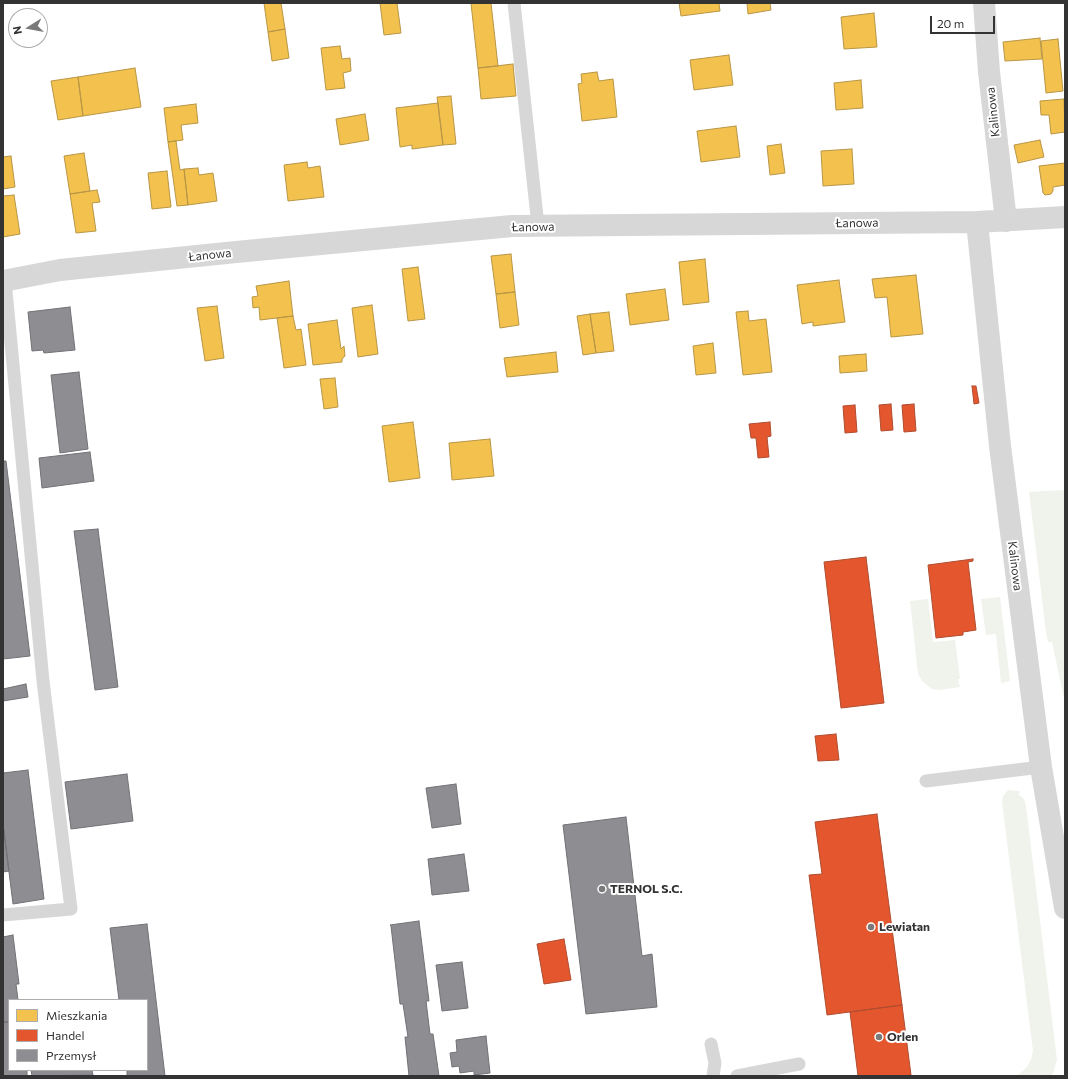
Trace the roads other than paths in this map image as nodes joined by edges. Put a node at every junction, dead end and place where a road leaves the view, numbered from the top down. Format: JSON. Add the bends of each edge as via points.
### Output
{"nodes":[{"id":1,"x":514,"y":3,"type":"edge"},
{"id":2,"x":984,"y":3,"type":"edge"},
{"id":3,"x":1065,"y":218,"type":"edge"},
{"id":4,"x":1006,"y":221,"type":"junction"},
{"id":5,"x":977,"y":222,"type":"junction"},
{"id":6,"x":538,"y":226,"type":"junction"},
{"id":7,"x":4,"y":281,"type":"edge"},
{"id":8,"x":1041,"y":767,"type":"junction"},
{"id":9,"x":926,"y":781,"type":"dead end"},
{"id":10,"x":1065,"y":908,"type":"edge"},
{"id":11,"x":3,"y":915,"type":"edge"},
{"id":12,"x":711,"y":1044,"type":"dead end"},
{"id":13,"x":799,"y":1064,"type":"dead end"},
{"id":14,"x":713,"y":1076,"type":"edge"},
{"id":15,"x":736,"y":1076,"type":"edge"}],
"edges":[{"from":1,"to":6,"type":"lane"},
{"from":2,"to":4,"type":"street","name":"Kalinowa"},
{"from":3,"to":4,"type":"street","name":"Łanowa"},
{"from":4,"to":5,"type":"street","name":"Łanowa"},
{"from":5,"to":6,"type":"street","name":"Łanowa"},
{"from":5,"to":8,"type":"street","name":"Kalinowa","via":[[1000,446]]},
{"from":6,"to":7,"type":"street","name":"Łanowa","via":[[512,226],[60,270]]},
{"from":7,"to":11,"type":"lane","via":[[43,681],[71,909]]},
{"from":8,"to":9,"type":"lane"},
{"from":8,"to":10,"type":"street","name":"Kalinowa"},
{"from":12,"to":14,"type":"lane"},
{"from":13,"to":15,"type":"lane"}]}
